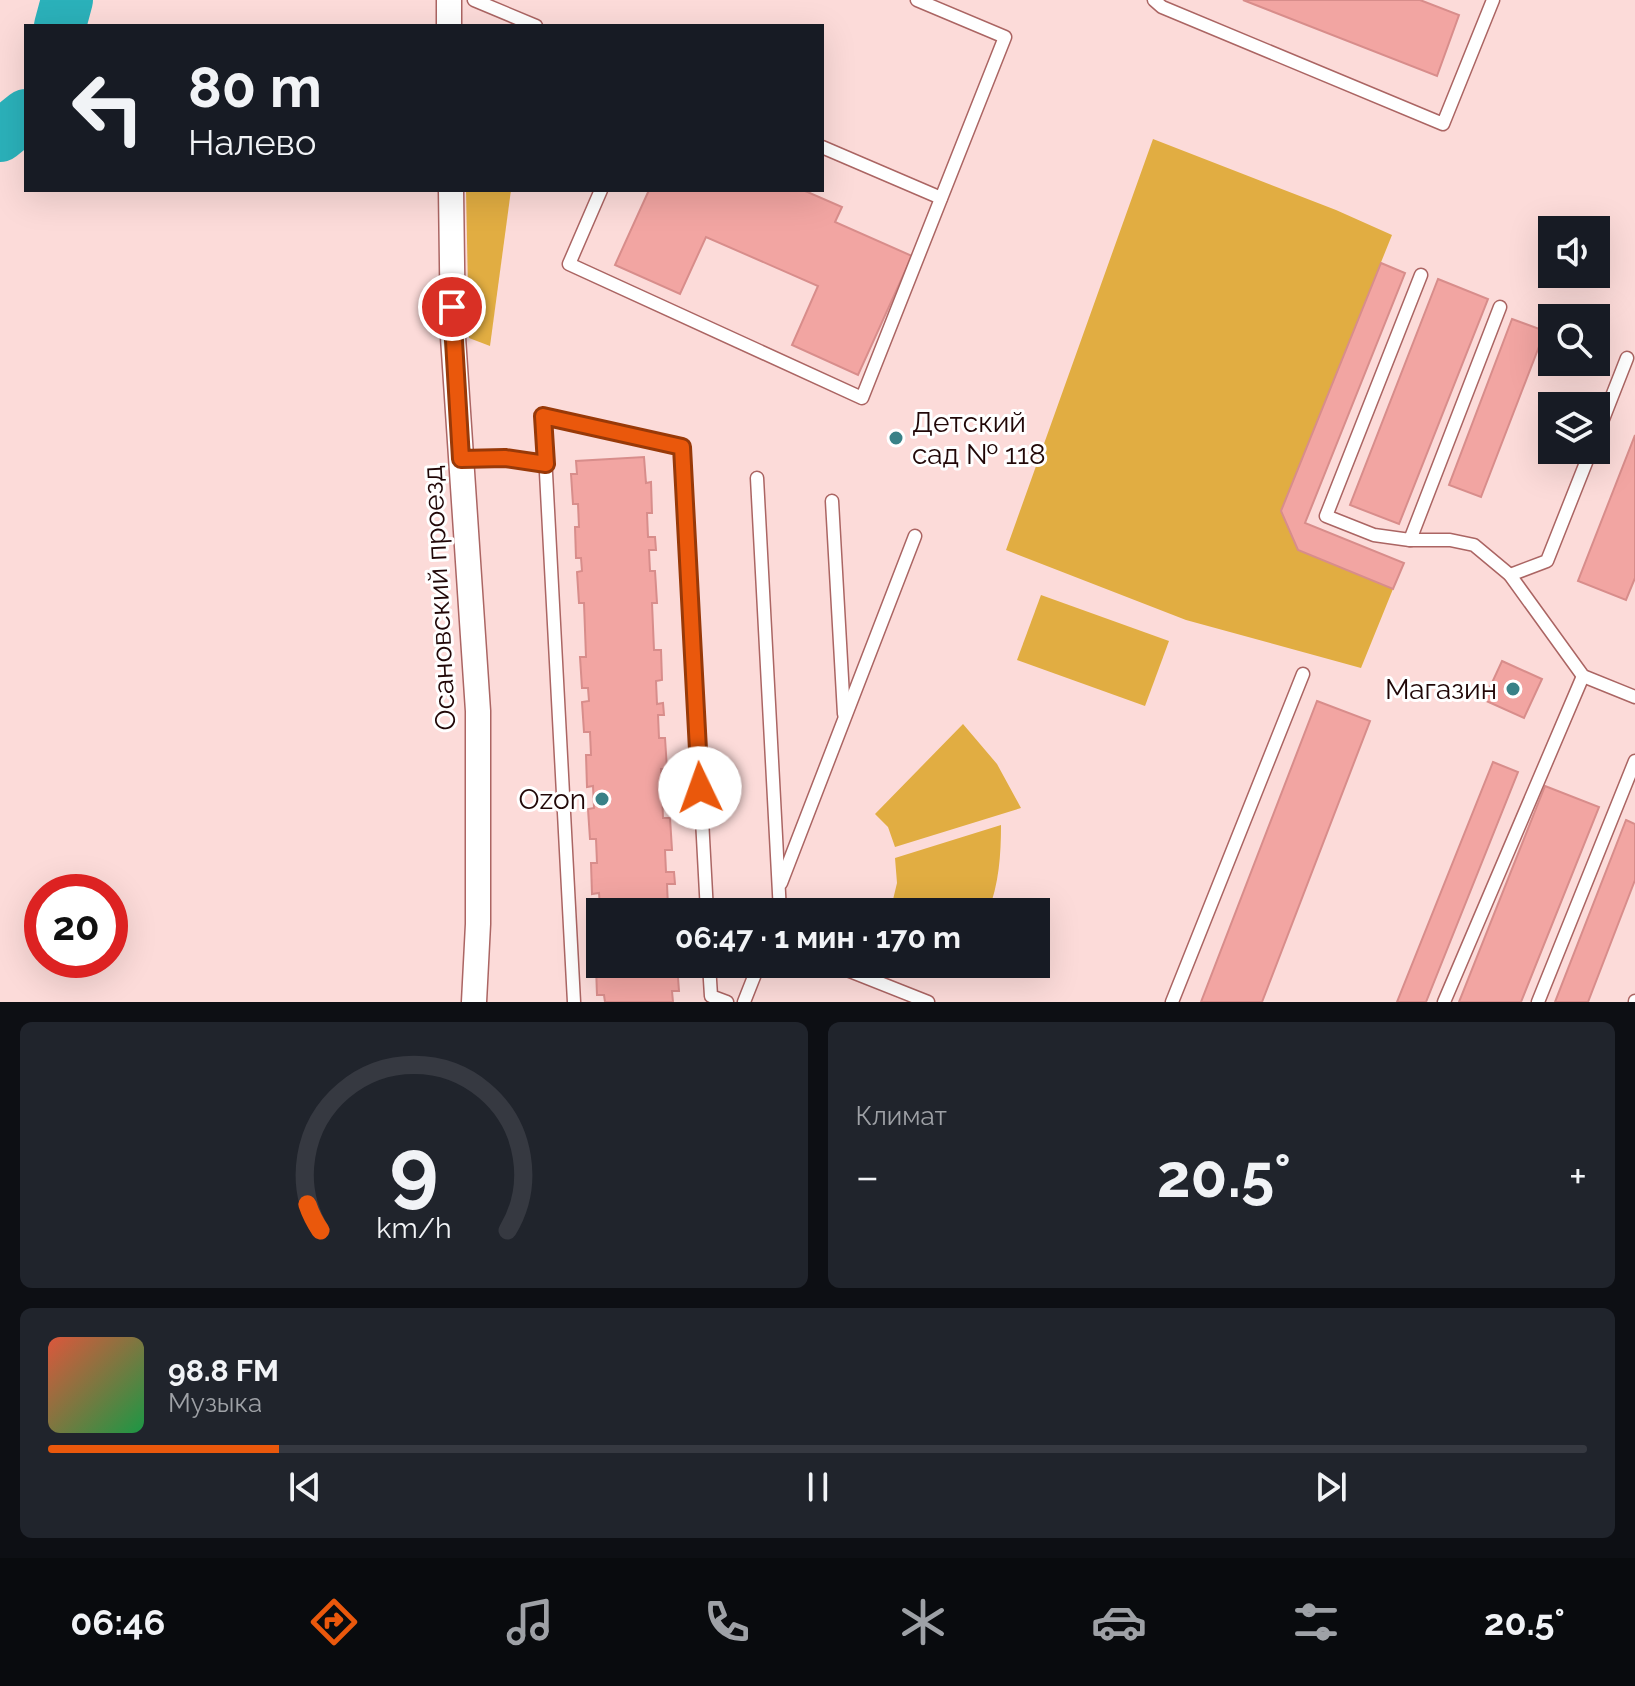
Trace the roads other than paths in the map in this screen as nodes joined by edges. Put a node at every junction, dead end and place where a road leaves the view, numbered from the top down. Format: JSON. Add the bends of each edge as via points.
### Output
{"nodes":[{"id":1,"x":449,"y":0,"type":"edge"},
{"id":2,"x":474,"y":0,"type":"edge"},
{"id":3,"x":917,"y":0,"type":"edge"},
{"id":4,"x":1493,"y":0,"type":"edge"},
{"id":5,"x":1161,"y":2,"type":"edge"},
{"id":6,"x":449,"y":24,"type":"edge"},
{"id":7,"x":531,"y":24,"type":"edge"},
{"id":8,"x":824,"y":148,"type":"edge"},
{"id":9,"x":451,"y":192,"type":"edge"},
{"id":10,"x":600,"y":192,"type":"edge"},
{"id":11,"x":941,"y":198,"type":"junction"},
{"id":12,"x":1421,"y":275,"type":"dead end"},
{"id":13,"x":1500,"y":307,"type":"dead end"},
{"id":14,"x":1627,"y":358,"type":"dead end"},
{"id":15,"x":1610,"y":401,"type":"edge"},
{"id":16,"x":461,"y":459,"type":"junction"},
{"id":17,"x":546,"y":464,"type":"junction"},
{"id":18,"x":1585,"y":464,"type":"edge"},
{"id":19,"x":757,"y":478,"type":"dead end"},
{"id":20,"x":832,"y":501,"type":"dead end"},
{"id":21,"x":915,"y":536,"type":"dead end"},
{"id":22,"x":1410,"y":540,"type":"junction"},
{"id":23,"x":1510,"y":575,"type":"junction"},
{"id":24,"x":1303,"y":674,"type":"dead end"},
{"id":25,"x":1583,"y":676,"type":"junction"},
{"id":26,"x":1635,"y":697,"type":"edge"},
{"id":27,"x":844,"y":720,"type":"junction"},
{"id":28,"x":1635,"y":761,"type":"edge"},
{"id":29,"x":779,"y":890,"type":"junction"},
{"id":30,"x":706,"y":898,"type":"edge"},
{"id":31,"x":779,"y":898,"type":"edge"},
{"id":32,"x":710,"y":978,"type":"edge"},
{"id":33,"x":753,"y":978,"type":"edge"},
{"id":34,"x":867,"y":978,"type":"edge"},
{"id":35,"x":474,"y":1002,"type":"edge"},
{"id":36,"x":574,"y":1002,"type":"edge"},
{"id":37,"x":727,"y":1002,"type":"edge"},
{"id":38,"x":744,"y":1002,"type":"edge"},
{"id":39,"x":928,"y":1002,"type":"edge"},
{"id":40,"x":1172,"y":1002,"type":"edge"},
{"id":41,"x":1444,"y":1002,"type":"edge"},
{"id":42,"x":1538,"y":1002,"type":"edge"}],
"edges":[{"from":1,"to":6,"type":"street"},
{"from":2,"to":7,"type":"lane"},
{"from":3,"to":11,"type":"lane","via":[[1005,37]]},
{"from":4,"to":5,"type":"lane","via":[[1443,124]]},
{"from":8,"to":11,"type":"lane"},
{"from":9,"to":16,"type":"street","name":"Осановский проезд"},
{"from":10,"to":11,"type":"lane","via":[[569,264],[862,398]]},
{"from":12,"to":22,"type":"lane","via":[[1326,516],[1374,535]]},
{"from":13,"to":22,"type":"lane"},
{"from":14,"to":15,"type":"lane"},
{"from":16,"to":17,"type":"lane"},
{"from":16,"to":35,"type":"street","name":"Осановский проезд","via":[[478,711]]},
{"from":17,"to":30,"type":"lane","via":[[543,416],[682,447]]},
{"from":17,"to":36,"type":"lane"},
{"from":18,"to":23,"type":"lane","via":[[1547,561]]},
{"from":19,"to":29,"type":"lane"},
{"from":20,"to":27,"type":"lane"},
{"from":21,"to":27,"type":"lane"},
{"from":22,"to":23,"type":"lane","via":[[1474,545]]},
{"from":23,"to":25,"type":"lane"},
{"from":24,"to":40,"type":"lane"},
{"from":25,"to":26,"type":"lane"},
{"from":25,"to":41,"type":"lane"},
{"from":27,"to":29,"type":"lane"},
{"from":28,"to":42,"type":"lane"},
{"from":29,"to":31,"type":"lane"},
{"from":32,"to":37,"type":"lane","via":[[711,996]]},
{"from":33,"to":38,"type":"lane"},
{"from":34,"to":39,"type":"lane"}]}
